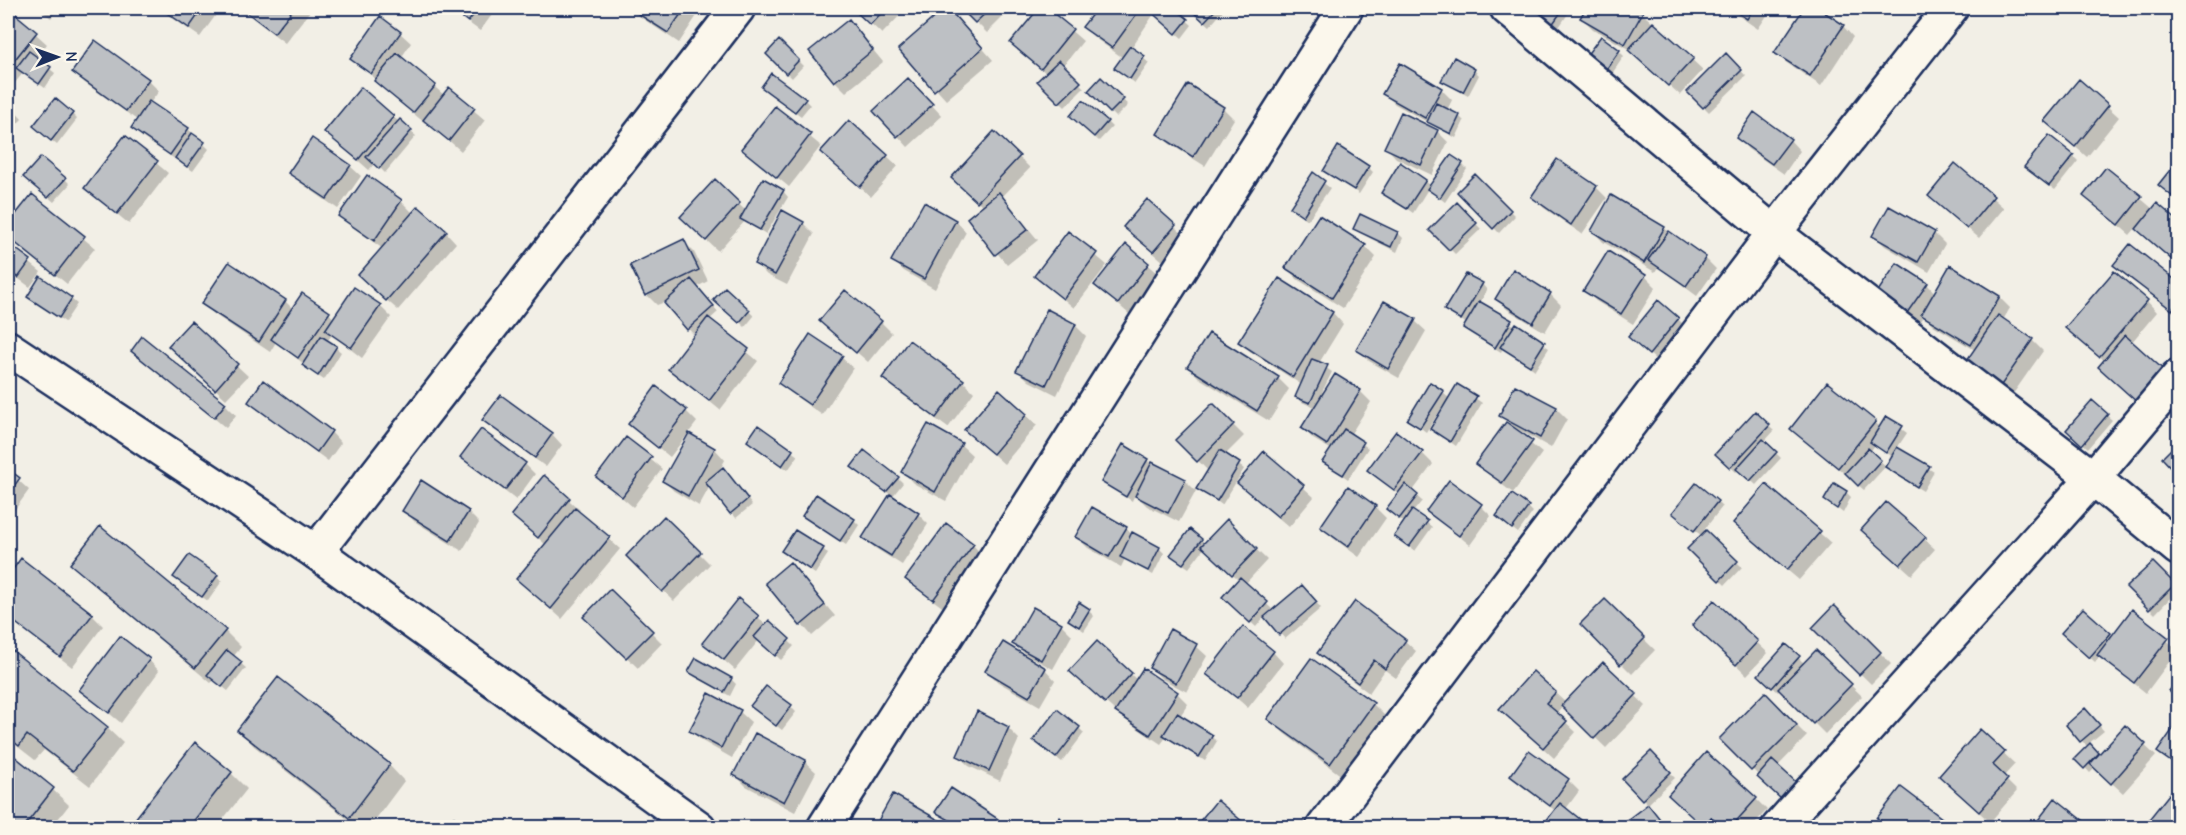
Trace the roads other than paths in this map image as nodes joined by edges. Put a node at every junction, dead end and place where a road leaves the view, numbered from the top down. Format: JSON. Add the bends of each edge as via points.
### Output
{"nodes":[{"id":1,"x":738,"y":8,"type":"edge"},
{"id":2,"x":1346,"y":8,"type":"edge"},
{"id":3,"x":1507,"y":8,"type":"edge"},
{"id":4,"x":1951,"y":8,"type":"edge"},
{"id":5,"x":1774,"y":233,"type":"junction"},
{"id":6,"x":8,"y":348,"type":"edge"},
{"id":7,"x":2178,"y":377,"type":"edge"},
{"id":8,"x":2093,"y":478,"type":"junction"},
{"id":9,"x":2178,"y":548,"type":"edge"},
{"id":10,"x":316,"y":552,"type":"junction"},
{"id":11,"x":699,"y":828,"type":"edge"},
{"id":12,"x":824,"y":828,"type":"edge"},
{"id":13,"x":1323,"y":828,"type":"edge"},
{"id":14,"x":1778,"y":828,"type":"edge"}],
"edges":[{"from":1,"to":10,"type":"street"},
{"from":2,"to":12,"type":"street"},
{"from":3,"to":5,"type":"street"},
{"from":4,"to":5,"type":"street"},
{"from":5,"to":8,"type":"street"},
{"from":5,"to":13,"type":"street"},
{"from":6,"to":10,"type":"street"},
{"from":7,"to":8,"type":"street"},
{"from":8,"to":9,"type":"street"},
{"from":8,"to":14,"type":"street"},
{"from":10,"to":11,"type":"street"}]}
